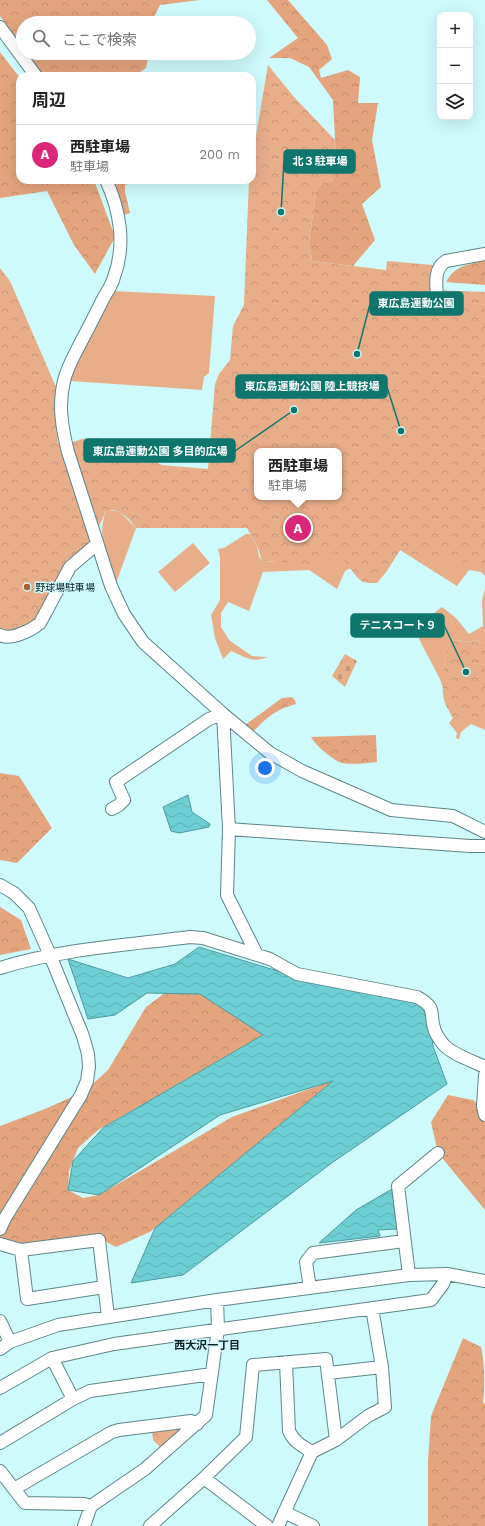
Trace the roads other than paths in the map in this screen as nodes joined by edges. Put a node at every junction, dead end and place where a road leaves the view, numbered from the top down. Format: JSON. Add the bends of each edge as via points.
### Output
{"nodes":[{"id":1,"x":0,"y":27,"type":"edge"},
{"id":2,"x":16,"y":49,"type":"edge"},
{"id":3,"x":24,"y":60,"type":"edge"},
{"id":4,"x":33,"y":72,"type":"edge"},
{"id":5,"x":108,"y":184,"type":"edge"},
{"id":6,"x":485,"y":254,"type":"edge"},
{"id":7,"x":437,"y":296,"type":"dead end"},
{"id":8,"x":97,"y":544,"type":"junction"},
{"id":9,"x":0,"y":635,"type":"edge"},
{"id":10,"x":223,"y":714,"type":"junction"},
{"id":11,"x":112,"y":809,"type":"dead end"},
{"id":12,"x":229,"y":829,"type":"junction"},
{"id":13,"x":485,"y":832,"type":"edge"},
{"id":14,"x":485,"y":846,"type":"edge"},
{"id":15,"x":0,"y":885,"type":"edge"},
{"id":16,"x":50,"y":955,"type":"junction"},
{"id":17,"x":257,"y":955,"type":"junction"},
{"id":18,"x":0,"y":968,"type":"edge"},
{"id":19,"x":485,"y":1067,"type":"edge"},
{"id":20,"x":485,"y":1075,"type":"edge"},
{"id":21,"x":485,"y":1115,"type":"edge"},
{"id":22,"x":438,"y":1153,"type":"dead end"},
{"id":23,"x":0,"y":1229,"type":"edge"},
{"id":24,"x":404,"y":1241,"type":"junction"},
{"id":25,"x":0,"y":1244,"type":"edge"},
{"id":26,"x":21,"y":1250,"type":"junction"},
{"id":27,"x":447,"y":1274,"type":"junction"},
{"id":28,"x":409,"y":1275,"type":"junction"},
{"id":29,"x":485,"y":1281,"type":"edge"},
{"id":30,"x":104,"y":1287,"type":"junction"},
{"id":31,"x":310,"y":1288,"type":"junction"},
{"id":32,"x":217,"y":1300,"type":"junction"},
{"id":33,"x":372,"y":1308,"type":"junction"},
{"id":34,"x":108,"y":1317,"type":"junction"},
{"id":35,"x":0,"y":1321,"type":"edge"},
{"id":36,"x":218,"y":1329,"type":"junction"},
{"id":37,"x":10,"y":1342,"type":"junction"},
{"id":38,"x":0,"y":1349,"type":"edge"},
{"id":39,"x":52,"y":1358,"type":"junction"},
{"id":40,"x":286,"y":1362,"type":"junction"},
{"id":41,"x":382,"y":1367,"type":"junction"},
{"id":42,"x":212,"y":1374,"type":"junction"},
{"id":43,"x":328,"y":1374,"type":"junction"},
{"id":44,"x":0,"y":1388,"type":"edge"},
{"id":45,"x":73,"y":1399,"type":"junction"},
{"id":46,"x":197,"y":1424,"type":"junction"},
{"id":47,"x":336,"y":1440,"type":"junction"},
{"id":48,"x":0,"y":1443,"type":"edge"},
{"id":49,"x":312,"y":1452,"type":"junction"},
{"id":50,"x":0,"y":1472,"type":"edge"},
{"id":51,"x":204,"y":1478,"type":"junction"},
{"id":52,"x":14,"y":1489,"type":"junction"},
{"id":53,"x":91,"y":1506,"type":"junction"},
{"id":54,"x":284,"y":1512,"type":"junction"},
{"id":55,"x":84,"y":1526,"type":"edge"},
{"id":56,"x":150,"y":1526,"type":"edge"},
{"id":57,"x":267,"y":1526,"type":"edge"},
{"id":58,"x":278,"y":1526,"type":"edge"},
{"id":59,"x":313,"y":1526,"type":"edge"}],
"edges":[{"from":1,"to":2,"type":"street"},
{"from":3,"to":4,"type":"street"},
{"from":5,"to":8,"type":"street","via":[[118,218],[121,251],[114,278],[70,364],[64,379],[61,399],[62,430]]},
{"from":6,"to":7,"type":"street","via":[[446,261],[442,264],[438,269]]},
{"from":8,"to":9,"type":"street","via":[[70,566],[40,623],[11,637]]},
{"from":8,"to":10,"type":"street","via":[[111,586],[124,614],[143,642]]},
{"from":10,"to":11,"type":"street","via":[[209,719],[116,782],[124,800]]},
{"from":10,"to":12,"type":"street"},
{"from":10,"to":13,"type":"street","via":[[270,753],[302,771],[391,810],[452,816]]},
{"from":12,"to":14,"type":"street"},
{"from":12,"to":17,"type":"street","via":[[227,895]]},
{"from":15,"to":16,"type":"street","via":[[14,893],[28,908]]},
{"from":16,"to":17,"type":"street","via":[[190,937],[203,938]]},
{"from":16,"to":18,"type":"street"},
{"from":16,"to":23,"type":"street","via":[[83,1036],[88,1054],[87,1081]]},
{"from":17,"to":19,"type":"street","via":[[297,974],[417,997],[427,1003],[432,1012],[435,1031],[444,1046]]},
{"from":20,"to":21,"type":"street"},
{"from":22,"to":24,"type":"street","via":[[398,1186]]},
{"from":24,"to":28,"type":"street"},
{"from":24,"to":31,"type":"street","via":[[313,1253],[306,1262]]},
{"from":25,"to":26,"type":"street"},
{"from":26,"to":30,"type":"street","via":[[99,1240]]},
{"from":26,"to":30,"type":"street","via":[[27,1299]]},
{"from":27,"to":28,"type":"street"},
{"from":27,"to":29,"type":"street"},
{"from":27,"to":33,"type":"street","via":[[431,1300]]},
{"from":28,"to":31,"type":"street"},
{"from":30,"to":34,"type":"street"},
{"from":31,"to":32,"type":"street"},
{"from":32,"to":34,"type":"street"},
{"from":32,"to":36,"type":"street"},
{"from":33,"to":36,"type":"street"},
{"from":33,"to":41,"type":"street"},
{"from":34,"to":37,"type":"street","via":[[58,1325]]},
{"from":35,"to":37,"type":"street"},
{"from":36,"to":39,"type":"street","via":[[114,1344]]},
{"from":36,"to":42,"type":"street"},
{"from":37,"to":38,"type":"street"},
{"from":39,"to":44,"type":"street"},
{"from":39,"to":45,"type":"street"},
{"from":40,"to":43,"type":"street","via":[[326,1359]]},
{"from":40,"to":49,"type":"street","via":[[289,1431],[299,1445]]},
{"from":40,"to":51,"type":"street","via":[[254,1365],[246,1437]]},
{"from":41,"to":43,"type":"street"},
{"from":41,"to":47,"type":"street","via":[[385,1407],[368,1416]]},
{"from":42,"to":45,"type":"street","via":[[90,1391]]},
{"from":42,"to":46,"type":"street","via":[[206,1415]]},
{"from":43,"to":47,"type":"street"},
{"from":45,"to":48,"type":"street"},
{"from":46,"to":52,"type":"street","via":[[191,1421],[112,1432]]},
{"from":46,"to":53,"type":"street","via":[[145,1469]]},
{"from":47,"to":49,"type":"street"},
{"from":49,"to":54,"type":"street"},
{"from":50,"to":52,"type":"street"},
{"from":51,"to":56,"type":"street"},
{"from":51,"to":57,"type":"street"},
{"from":52,"to":53,"type":"street","via":[[25,1503]]},
{"from":53,"to":55,"type":"street"},
{"from":54,"to":58,"type":"street"},
{"from":54,"to":59,"type":"street"}]}
